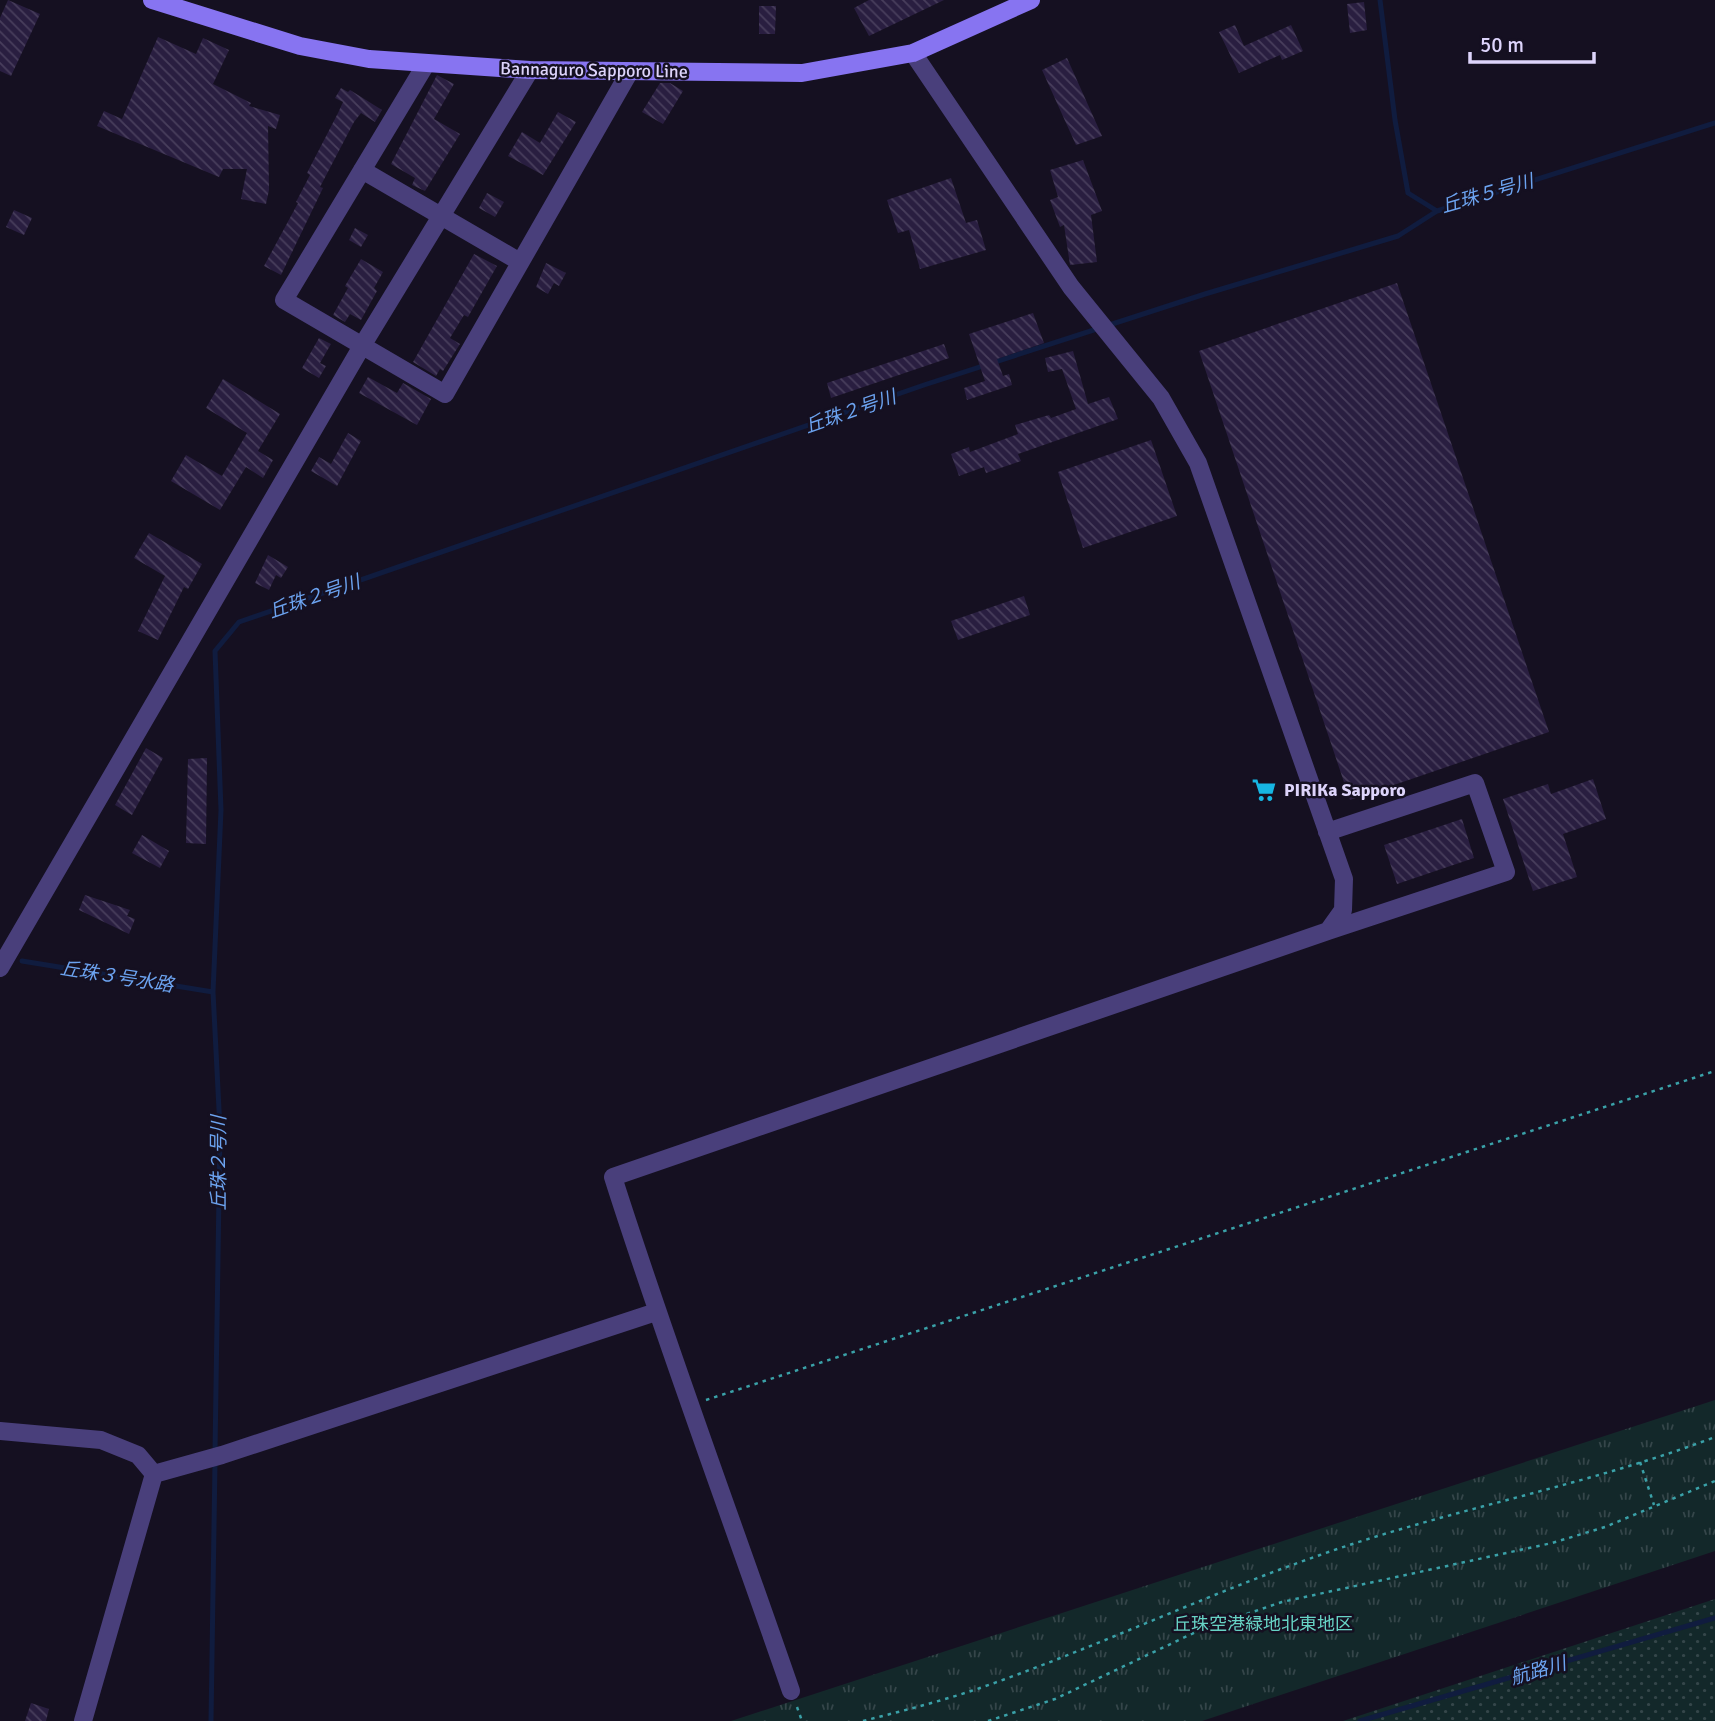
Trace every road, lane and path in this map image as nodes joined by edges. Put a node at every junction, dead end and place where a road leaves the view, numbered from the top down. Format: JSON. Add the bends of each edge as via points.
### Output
{"nodes":[{"id":1,"x":152,"y":0,"type":"edge"},
{"id":2,"x":1031,"y":0,"type":"edge"},
{"id":3,"x":913,"y":53,"type":"junction"},
{"id":4,"x":426,"y":64,"type":"junction"},
{"id":5,"x":530,"y":70,"type":"junction"},
{"id":6,"x":630,"y":71,"type":"junction"},
{"id":7,"x":362,"y":170,"type":"junction"},
{"id":8,"x":440,"y":216,"type":"junction"},
{"id":9,"x":520,"y":262,"type":"junction"},
{"id":10,"x":362,"y":346,"type":"junction"},
{"id":11,"x":1327,"y":832,"type":"junction"},
{"id":12,"x":1328,"y":931,"type":"junction"},
{"id":13,"x":0,"y":968,"type":"edge"},
{"id":14,"x":1715,"y":1071,"type":"edge"},
{"id":15,"x":656,"y":1312,"type":"junction"},
{"id":16,"x":692,"y":1404,"type":"junction"},
{"id":17,"x":0,"y":1432,"type":"edge"},
{"id":18,"x":1715,"y":1437,"type":"edge"},
{"id":19,"x":1640,"y":1462,"type":"junction"},
{"id":20,"x":154,"y":1474,"type":"junction"},
{"id":21,"x":1715,"y":1481,"type":"edge"},
{"id":22,"x":1654,"y":1505,"type":"junction"},
{"id":23,"x":791,"y":1691,"type":"dead end"},
{"id":24,"x":83,"y":1721,"type":"edge"},
{"id":25,"x":863,"y":1721,"type":"edge"},
{"id":26,"x":988,"y":1721,"type":"edge"}],
"edges":[{"from":1,"to":4,"type":"main road","name":"Bannaguro Sapporo Line","via":[[300,46],[369,60]]},
{"from":2,"to":3,"type":"main road","name":"Bannaguro Sapporo Line"},
{"from":3,"to":6,"type":"main road","name":"Bannaguro Sapporo Line","via":[[802,73]]},
{"from":3,"to":11,"type":"street","via":[[1096,319],[1161,398],[1198,463]]},
{"from":4,"to":5,"type":"main road","name":"Bannaguro Sapporo Line"},
{"from":4,"to":7,"type":"street"},
{"from":5,"to":6,"type":"main road","name":"Bannaguro Sapporo Line"},
{"from":5,"to":8,"type":"street"},
{"from":6,"to":9,"type":"street"},
{"from":7,"to":8,"type":"street"},
{"from":7,"to":10,"type":"street","via":[[284,300]]},
{"from":8,"to":9,"type":"street"},
{"from":8,"to":10,"type":"street"},
{"from":9,"to":10,"type":"street","via":[[445,394]]},
{"from":10,"to":13,"type":"street"},
{"from":11,"to":12,"type":"street","via":[[1343,879],[1343,909]]},
{"from":11,"to":12,"type":"street","via":[[1475,783],[1506,872]]},
{"from":12,"to":15,"type":"street","via":[[613,1177]]},
{"from":14,"to":16,"type":"path"},
{"from":15,"to":16,"type":"street"},
{"from":15,"to":20,"type":"street"},
{"from":16,"to":23,"type":"street"},
{"from":17,"to":20,"type":"street","via":[[101,1440],[138,1455]]},
{"from":18,"to":19,"type":"path"},
{"from":19,"to":22,"type":"path"},
{"from":19,"to":25,"type":"path","via":[[1323,1553],[980,1688]]},
{"from":20,"to":24,"type":"street"},
{"from":21,"to":22,"type":"path"},
{"from":22,"to":26,"type":"path","via":[[1605,1527],[1552,1543],[1270,1606],[1202,1629],[1055,1699]]}]}
